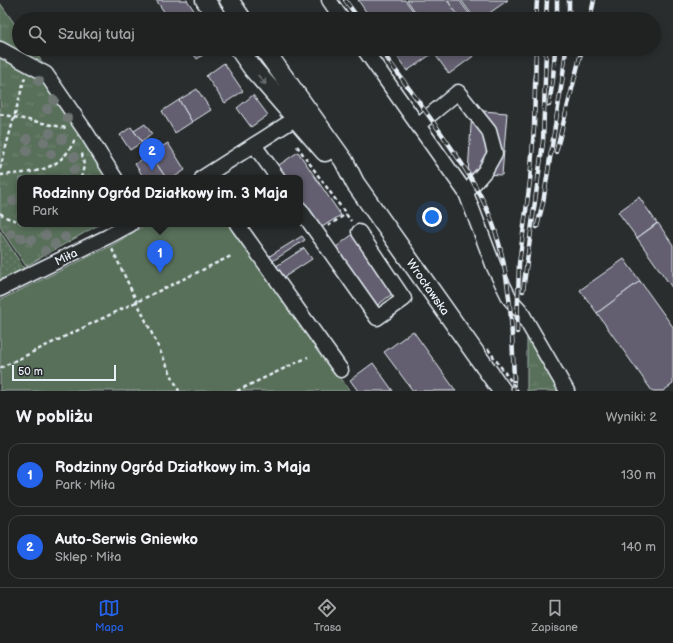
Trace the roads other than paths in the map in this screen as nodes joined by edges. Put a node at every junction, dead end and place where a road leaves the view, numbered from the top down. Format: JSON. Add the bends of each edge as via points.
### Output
{"nodes":[{"id":1,"x":205,"y":0,"type":"edge"},
{"id":2,"x":229,"y":0,"type":"edge"},
{"id":3,"x":328,"y":0,"type":"edge"},
{"id":4,"x":213,"y":12,"type":"edge"},
{"id":5,"x":237,"y":12,"type":"edge"},
{"id":6,"x":337,"y":12,"type":"edge"},
{"id":7,"x":0,"y":49,"type":"edge"},
{"id":8,"x":12,"y":56,"type":"edge"},
{"id":9,"x":12,"y":56,"type":"edge"},
{"id":10,"x":244,"y":56,"type":"edge"},
{"id":11,"x":267,"y":56,"type":"edge"},
{"id":12,"x":369,"y":56,"type":"edge"},
{"id":13,"x":295,"y":119,"type":"junction"},
{"id":14,"x":418,"y":125,"type":"junction"},
{"id":15,"x":254,"y":145,"type":"junction"},
{"id":16,"x":113,"y":175,"type":"edge"},
{"id":17,"x":209,"y":175,"type":"edge"},
{"id":18,"x":276,"y":175,"type":"edge"},
{"id":19,"x":466,"y":193,"type":"junction"},
{"id":20,"x":303,"y":213,"type":"edge"},
{"id":21,"x":125,"y":227,"type":"edge"},
{"id":22,"x":239,"y":227,"type":"edge"},
{"id":23,"x":358,"y":232,"type":"road end"},
{"id":24,"x":0,"y":289,"type":"edge"},
{"id":25,"x":341,"y":370,"type":"dead end"},
{"id":26,"x":502,"y":391,"type":"edge"},
{"id":27,"x":567,"y":391,"type":"edge"}],
"edges":[{"from":1,"to":4,"type":"main road"},
{"from":2,"to":5,"type":"main road"},
{"from":3,"to":6,"type":"street"},
{"from":7,"to":8,"type":"street"},
{"from":9,"to":16,"type":"street","via":[[46,74]]},
{"from":10,"to":13,"type":"main road","name":"Wrocławska","one_way":true},
{"from":11,"to":13,"type":"main road","name":"Wrocławska"},
{"from":12,"to":14,"type":"street"},
{"from":13,"to":15,"type":"street"},
{"from":13,"to":26,"type":"main road","name":"Wrocławska","via":[[344,161],[355,183],[486,357]]},
{"from":14,"to":19,"type":"street"},
{"from":14,"to":19,"type":"street","via":[[458,92],[490,131],[495,154],[485,171]]},
{"from":15,"to":17,"type":"street"},
{"from":15,"to":18,"type":"street"},
{"from":19,"to":27,"type":"street","via":[[494,267],[510,299],[520,310]]},
{"from":20,"to":23,"type":"street","via":[[377,318],[404,299]]},
{"from":21,"to":24,"type":"street","name":"Miła"},
{"from":22,"to":25,"type":"street"}]}
